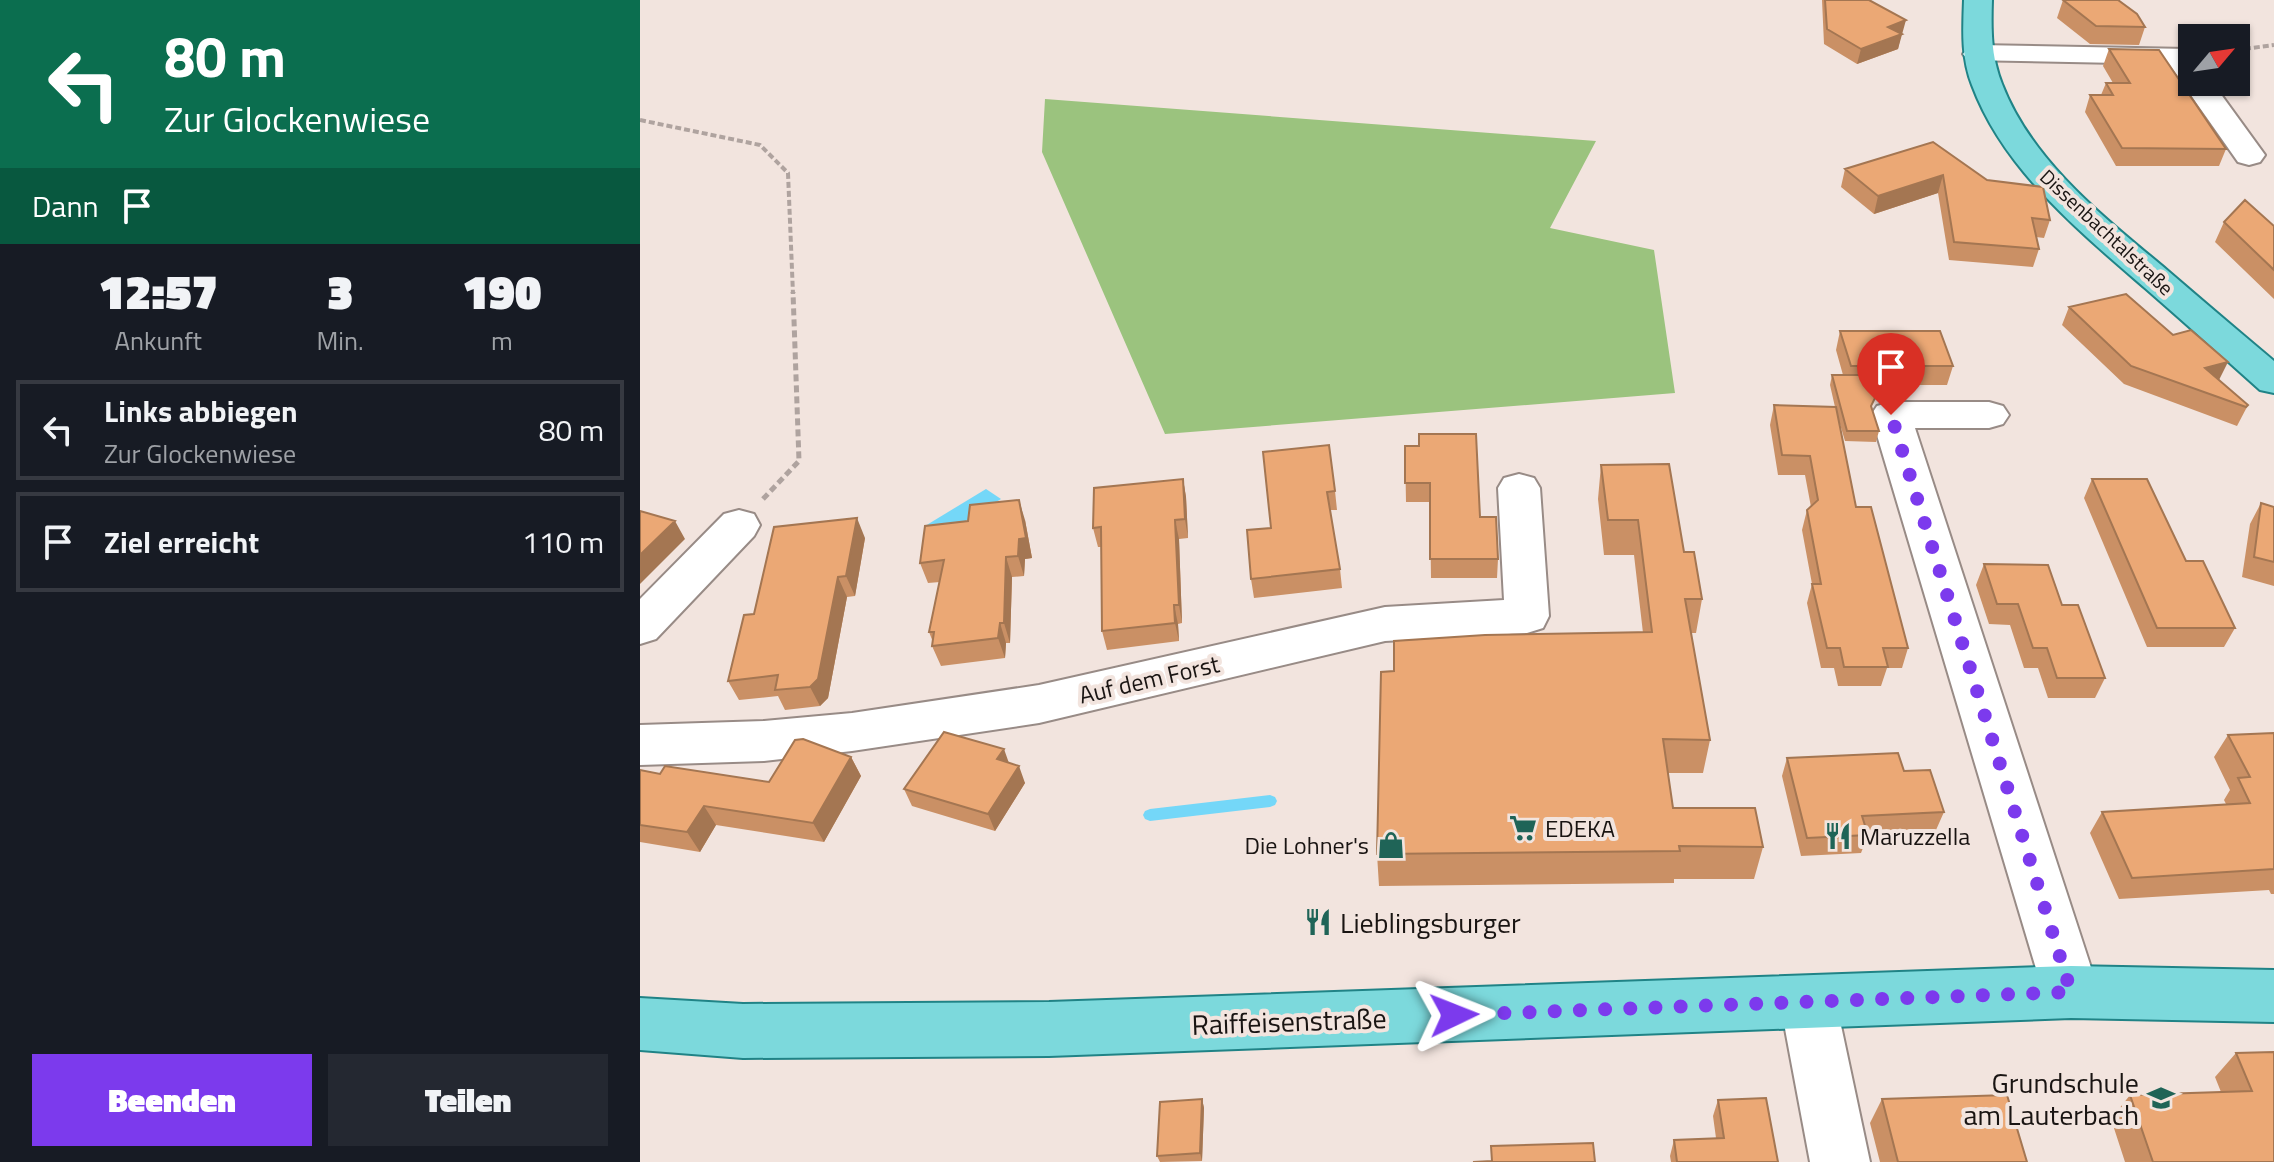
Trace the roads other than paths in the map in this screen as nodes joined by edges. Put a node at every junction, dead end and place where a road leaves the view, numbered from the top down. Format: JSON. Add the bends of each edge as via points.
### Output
{"nodes":[{"id":1,"x":1978,"y":0,"type":"edge"},
{"id":2,"x":1978,"y":54,"type":"junction"},
{"id":3,"x":2178,"y":55,"type":"edge"},
{"id":4,"x":2207,"y":96,"type":"edge"},
{"id":5,"x":2249,"y":155,"type":"dead end"},
{"id":6,"x":2274,"y":381,"type":"edge"},
{"id":7,"x":1989,"y":415,"type":"dead end"},
{"id":8,"x":1519,"y":488,"type":"dead end"},
{"id":9,"x":739,"y":525,"type":"road end"},
{"id":10,"x":640,"y":627,"type":"edge"},
{"id":11,"x":640,"y":745,"type":"edge"},
{"id":12,"x":2071,"y":992,"type":"junction"},
{"id":13,"x":2274,"y":996,"type":"edge"},
{"id":14,"x":1808,"y":1002,"type":"junction"},
{"id":15,"x":640,"y":1024,"type":"edge"},
{"id":16,"x":1840,"y":1162,"type":"edge"}],
"edges":[{"from":1,"to":2,"type":"main road","name":"Dissenbachtalstraße"},
{"from":2,"to":3,"type":"street"},
{"from":2,"to":6,"type":"main road","name":"Dissenbachtalstraße","via":[[1995,102],[2041,171]]},
{"from":4,"to":5,"type":"street"},
{"from":7,"to":12,"type":"street","via":[[1891,415]]},
{"from":8,"to":11,"type":"street","name":"Auf dem Forst","via":[[1527,616],[1385,624],[1039,704],[852,732]]},
{"from":9,"to":10,"type":"street"},
{"from":12,"to":13,"type":"main road","name":"Raiffeisenstraße"},
{"from":12,"to":14,"type":"main road","name":"Raiffeisenstraße"},
{"from":14,"to":15,"type":"main road","name":"Raiffeisenstraße","via":[[1049,1029],[743,1031]]},
{"from":14,"to":16,"type":"street"}]}
